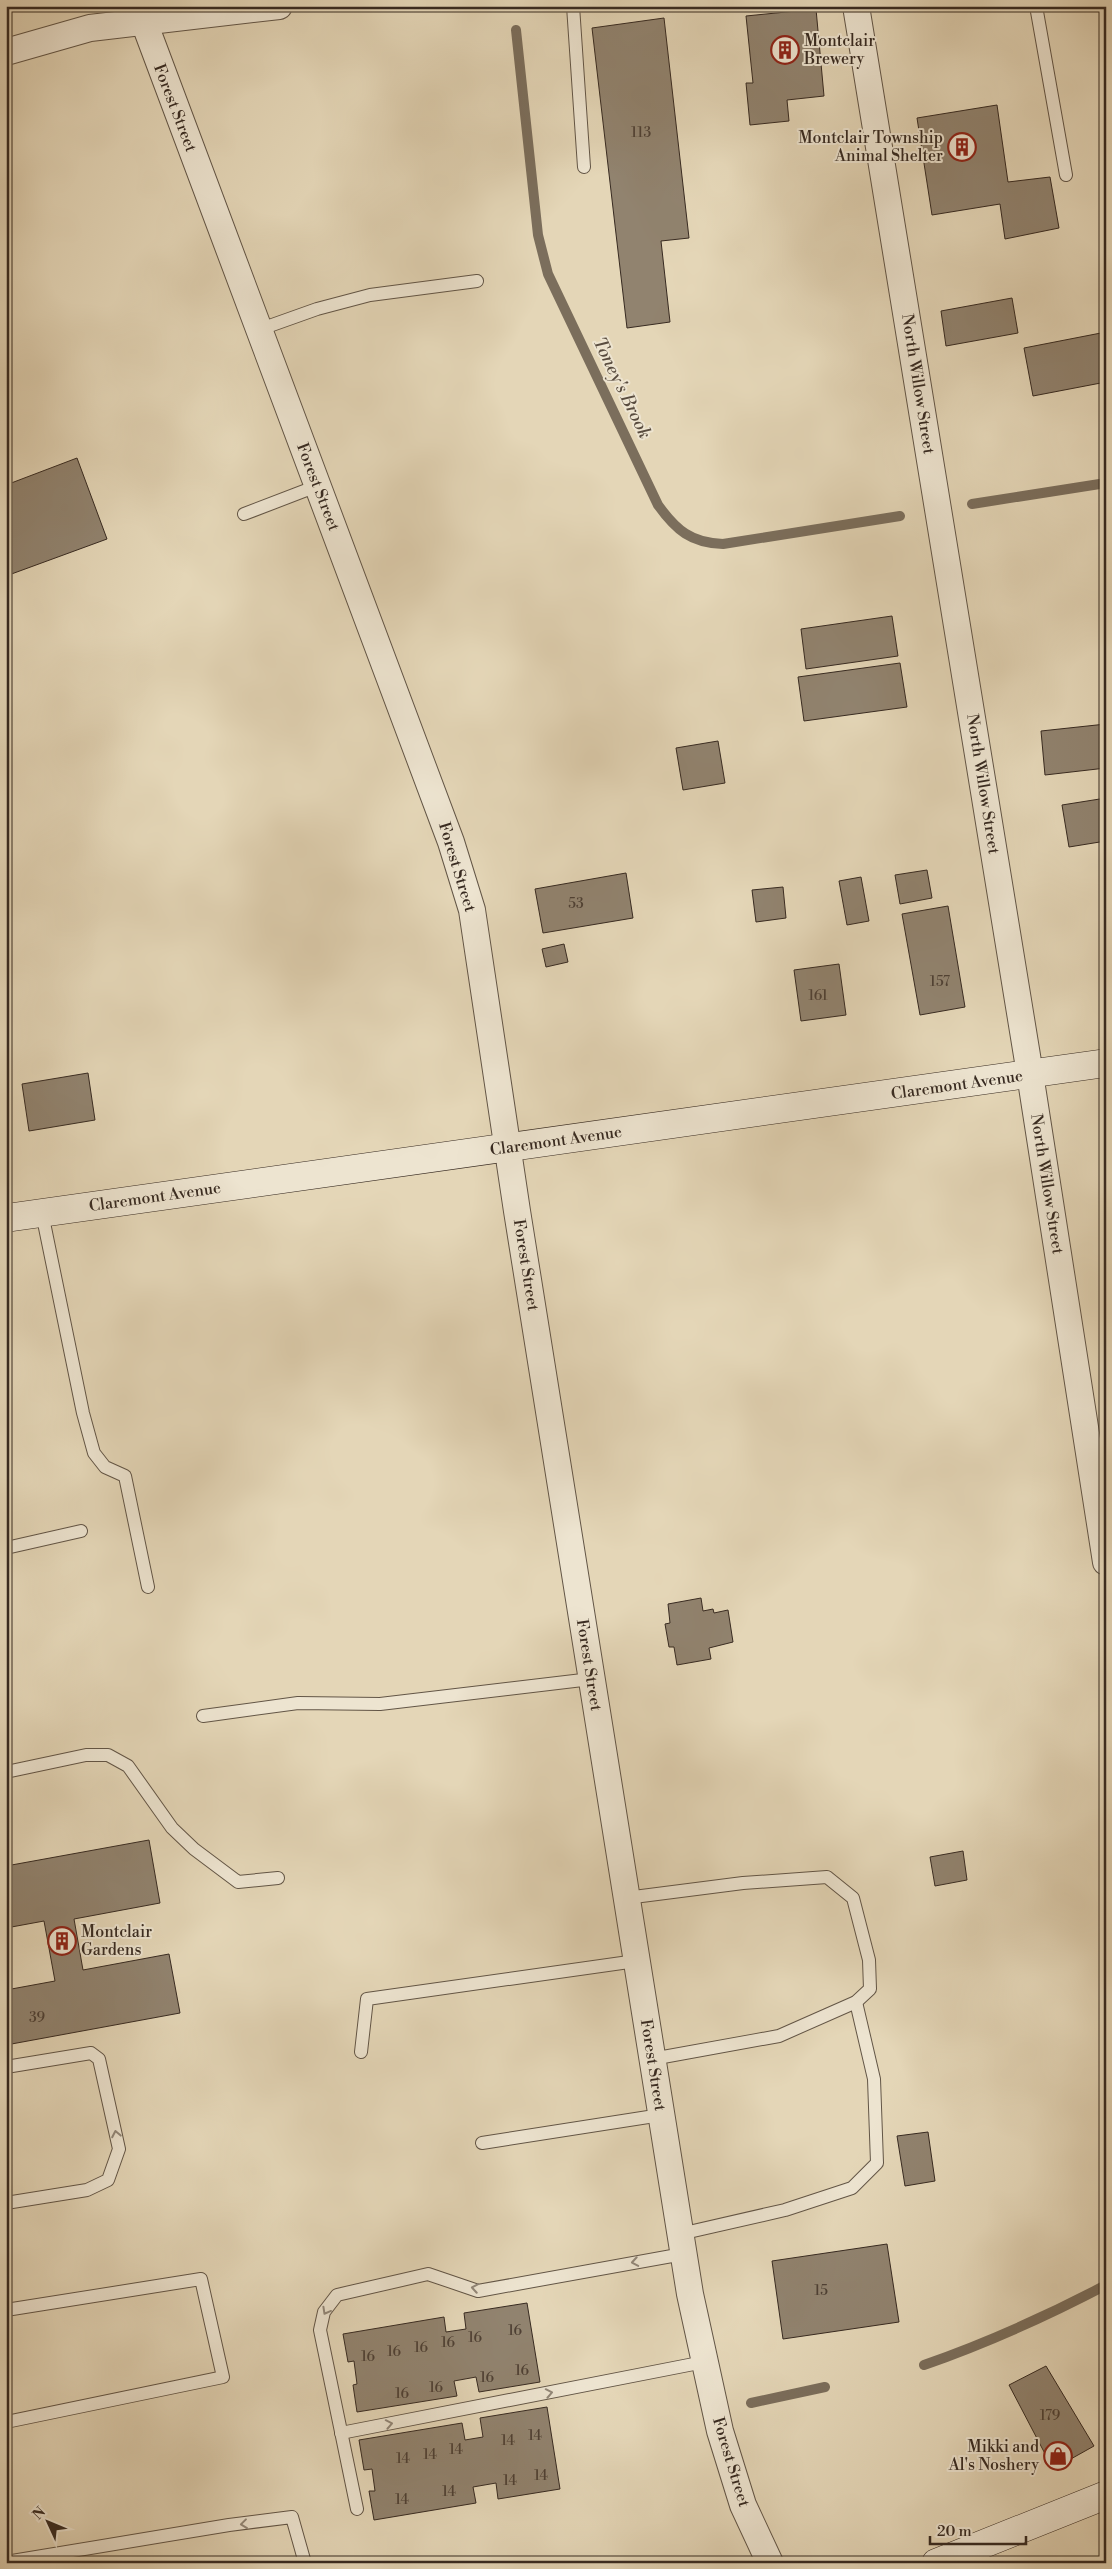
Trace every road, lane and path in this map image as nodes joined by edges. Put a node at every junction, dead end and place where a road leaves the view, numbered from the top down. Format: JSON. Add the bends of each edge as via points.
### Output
{"nodes":[{"id":1,"x":279,"y":6,"type":"edge"},
{"id":2,"x":573,"y":6,"type":"edge"},
{"id":3,"x":856,"y":6,"type":"edge"},
{"id":4,"x":1036,"y":6,"type":"edge"},
{"id":5,"x":140,"y":14,"type":"edge"},
{"id":6,"x":6,"y":52,"type":"edge"},
{"id":7,"x":584,"y":167,"type":"dead end"},
{"id":8,"x":1066,"y":175,"type":"dead end"},
{"id":9,"x":477,"y":281,"type":"dead end"},
{"id":10,"x":258,"y":330,"type":"junction"},
{"id":11,"x":317,"y":486,"type":"junction"},
{"id":12,"x":244,"y":514,"type":"dead end"},
{"id":13,"x":1106,"y":1063,"type":"edge"},
{"id":14,"x":1030,"y":1074,"type":"junction"},
{"id":15,"x":508,"y":1148,"type":"junction"},
{"id":16,"x":42,"y":1213,"type":"junction"},
{"id":17,"x":6,"y":1218,"type":"edge"},
{"id":18,"x":81,"y":1531,"type":"dead end"},
{"id":19,"x":6,"y":1548,"type":"edge"},
{"id":20,"x":1106,"y":1562,"type":"edge"},
{"id":21,"x":148,"y":1587,"type":"dead end"},
{"id":22,"x":591,"y":1679,"type":"junction"},
{"id":23,"x":204,"y":1716,"type":"dead end"},
{"id":24,"x":6,"y":1772,"type":"edge"},
{"id":25,"x":278,"y":1878,"type":"dead end"},
{"id":26,"x":626,"y":1898,"type":"junction"},
{"id":27,"x":636,"y":1961,"type":"junction"},
{"id":28,"x":856,"y":2002,"type":"junction"},
{"id":29,"x":361,"y":2052,"type":"dead end"},
{"id":30,"x":652,"y":2059,"type":"junction"},
{"id":31,"x":6,"y":2067,"type":"edge"},
{"id":32,"x":661,"y":2115,"type":"junction"},
{"id":33,"x":482,"y":2143,"type":"dead end"},
{"id":34,"x":6,"y":2204,"type":"edge"},
{"id":35,"x":681,"y":2244,"type":"junction"},
{"id":36,"x":6,"y":2310,"type":"edge"},
{"id":37,"x":704,"y":2362,"type":"junction"},
{"id":38,"x":6,"y":2422,"type":"edge"},
{"id":39,"x":341,"y":2433,"type":"junction"},
{"id":40,"x":1106,"y":2494,"type":"edge"},
{"id":41,"x":357,"y":2509,"type":"dead end"},
{"id":42,"x":977,"y":2556,"type":"edge"},
{"id":43,"x":6,"y":2562,"type":"edge"},
{"id":44,"x":305,"y":2563,"type":"edge"},
{"id":45,"x":770,"y":2563,"type":"edge"},
{"id":46,"x":936,"y":2563,"type":"edge"}],
"edges":[{"from":1,"to":5,"type":"street"},
{"from":2,"to":7,"type":"lane"},
{"from":3,"to":14,"type":"street","name":"North Willow Street"},
{"from":4,"to":8,"type":"lane"},
{"from":5,"to":6,"type":"street"},
{"from":5,"to":10,"type":"street","name":"Forest Street"},
{"from":9,"to":10,"type":"lane","via":[[370,295],[316,309]]},
{"from":10,"to":11,"type":"street","name":"Forest Street"},
{"from":11,"to":12,"type":"lane"},
{"from":11,"to":15,"type":"street","name":"Forest Street","via":[[451,842],[472,910]]},
{"from":13,"to":14,"type":"street","name":"Claremont Avenue"},
{"from":14,"to":15,"type":"street","name":"Claremont Avenue"},
{"from":14,"to":20,"type":"street","name":"North Willow Street"},
{"from":15,"to":16,"type":"street","name":"Claremont Avenue"},
{"from":15,"to":22,"type":"street","name":"Forest Street"},
{"from":16,"to":17,"type":"street","name":"Claremont Avenue"},
{"from":16,"to":21,"type":"lane","via":[[94,1452],[106,1467],[125,1476]]},
{"from":18,"to":19,"type":"lane"},
{"from":22,"to":23,"type":"lane","via":[[380,1704],[298,1702]]},
{"from":22,"to":26,"type":"street","name":"Forest Street"},
{"from":24,"to":25,"type":"lane","via":[[86,1755],[108,1756],[128,1766],[172,1828],[238,1882]]},
{"from":26,"to":27,"type":"street","name":"Forest Street"},
{"from":26,"to":28,"type":"lane","via":[[743,1883],[827,1878],[853,1898],[868,1960],[870,1989]]},
{"from":27,"to":29,"type":"lane","via":[[367,1999]]},
{"from":27,"to":30,"type":"street","name":"Forest Street"},
{"from":28,"to":30,"type":"lane","via":[[779,2036]]},
{"from":28,"to":35,"type":"lane","via":[[874,2079],[877,2164],[852,2188]]},
{"from":30,"to":32,"type":"street","name":"Forest Street"},
{"from":34,"to":31,"type":"lane","one_way":true,"via":[[88,2190],[108,2180],[119,2148],[99,2059],[91,2054]]},
{"from":32,"to":33,"type":"lane"},
{"from":32,"to":35,"type":"street","name":"Forest Street"},
{"from":35,"to":37,"type":"street","name":"Forest Street"},
{"from":35,"to":39,"type":"lane","one_way":true,"via":[[478,2291],[428,2274],[337,2295],[324,2312],[320,2330]]},
{"from":36,"to":38,"type":"lane","via":[[201,2279],[223,2377]]},
{"from":39,"to":37,"type":"lane","one_way":true},
{"from":37,"to":45,"type":"street","name":"Forest Street","via":[[720,2431],[741,2496]]},
{"from":39,"to":41,"type":"lane"},
{"from":40,"to":42,"type":"street"},
{"from":42,"to":46,"type":"street"},
{"from":44,"to":43,"type":"lane","one_way":true,"via":[[292,2518],[229,2525]]}]}
